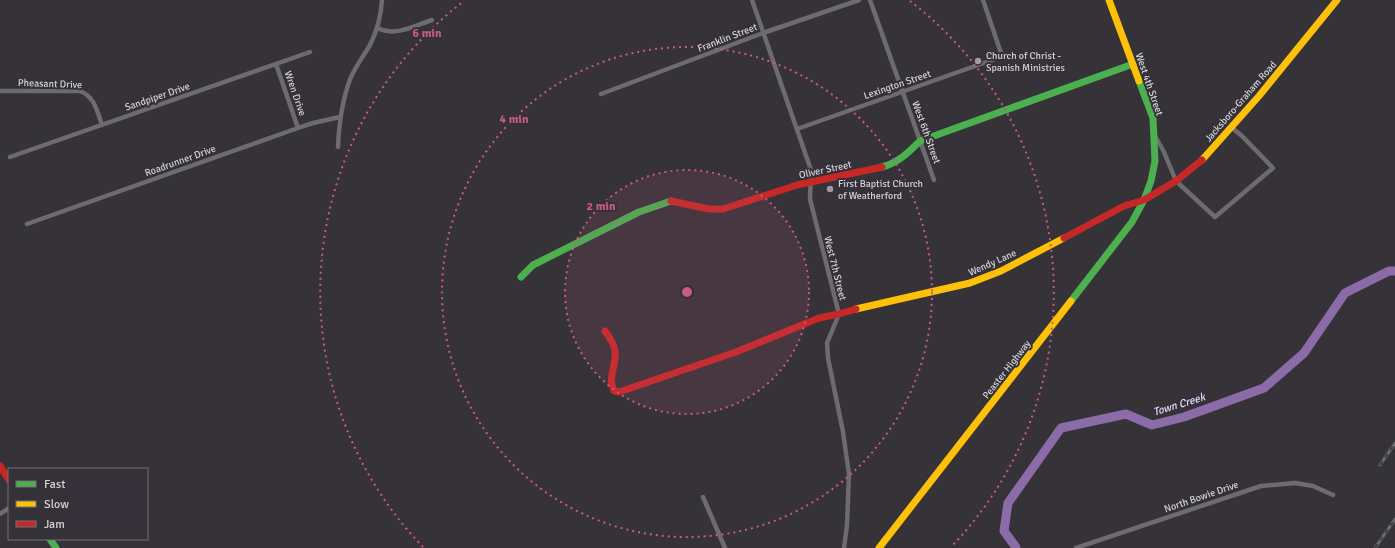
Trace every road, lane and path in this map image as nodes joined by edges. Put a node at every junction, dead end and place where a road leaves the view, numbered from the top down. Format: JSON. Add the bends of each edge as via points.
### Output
{"nodes":[{"id":1,"x":382,"y":0,"type":"edge"},
{"id":2,"x":752,"y":0,"type":"edge"},
{"id":3,"x":859,"y":0,"type":"edge"},
{"id":4,"x":870,"y":0,"type":"edge"},
{"id":5,"x":983,"y":0,"type":"edge"},
{"id":6,"x":1109,"y":0,"type":"edge"},
{"id":7,"x":1337,"y":0,"type":"edge"},
{"id":8,"x":432,"y":20,"type":"dead end"},
{"id":9,"x":377,"y":28,"type":"junction"},
{"id":10,"x":763,"y":33,"type":"junction"},
{"id":11,"x":310,"y":52,"type":"dead end"},
{"id":12,"x":276,"y":64,"type":"junction"},
{"id":13,"x":1133,"y":64,"type":"junction"},
{"id":14,"x":0,"y":91,"type":"edge"},
{"id":15,"x":903,"y":91,"type":"junction"},
{"id":16,"x":601,"y":94,"type":"dead end"},
{"id":17,"x":340,"y":117,"type":"junction"},
{"id":18,"x":102,"y":125,"type":"junction"},
{"id":19,"x":1231,"y":127,"type":"junction"},
{"id":20,"x":298,"y":128,"type":"junction"},
{"id":21,"x":797,"y":129,"type":"junction"},
{"id":22,"x":1155,"y":136,"type":"junction"},
{"id":23,"x":920,"y":141,"type":"junction"},
{"id":24,"x":338,"y":147,"type":"dead end"},
{"id":25,"x":10,"y":157,"type":"dead end"},
{"id":26,"x":934,"y":180,"type":"dead end"},
{"id":27,"x":1176,"y":181,"type":"junction"},
{"id":28,"x":811,"y":183,"type":"junction"},
{"id":29,"x":1144,"y":200,"type":"junction"},
{"id":30,"x":27,"y":224,"type":"dead end"},
{"id":31,"x":521,"y":277,"type":"dead end"},
{"id":32,"x":838,"y":314,"type":"junction"},
{"id":33,"x":605,"y":332,"type":"dead end"},
{"id":34,"x":0,"y":466,"type":"edge"},
{"id":35,"x":8,"y":478,"type":"edge"},
{"id":36,"x":1333,"y":495,"type":"dead end"},
{"id":37,"x":703,"y":497,"type":"dead end"},
{"id":38,"x":725,"y":548,"type":"edge"},
{"id":39,"x":844,"y":548,"type":"edge"},
{"id":40,"x":879,"y":548,"type":"edge"},
{"id":41,"x":1076,"y":548,"type":"edge"}],
"edges":[{"from":1,"to":9,"type":"street"},
{"from":2,"to":10,"type":"street","name":"West 7th Street"},
{"from":3,"to":10,"type":"street","name":"Franklin Street"},
{"from":4,"to":15,"type":"street","name":"West 6th Street"},
{"from":5,"to":15,"type":"street","name":"Lexington Street","via":[[1001,53],[995,59]]},
{"from":6,"to":13,"type":"street","name":"West 4th Street"},
{"from":7,"to":19,"type":"street","name":"Jacksboro-Graham Road"},
{"from":8,"to":9,"type":"street","via":[[400,31],[385,32]]},
{"from":9,"to":17,"type":"street","via":[[352,76]]},
{"from":10,"to":16,"type":"street","name":"Franklin Street"},
{"from":10,"to":21,"type":"street","name":"West 7th Street"},
{"from":11,"to":12,"type":"street","name":"Sandpiper Drive"},
{"from":12,"to":18,"type":"street","name":"Sandpiper Drive"},
{"from":12,"to":20,"type":"street","name":"Wren Drive"},
{"from":13,"to":22,"type":"street","name":"West 4th Street","via":[[1153,118]]},
{"from":13,"to":23,"type":"street","name":"Oliver Street"},
{"from":14,"to":18,"type":"street","name":"Pheasant Drive","via":[[80,91],[92,99]]},
{"from":15,"to":21,"type":"street","name":"Lexington Street"},
{"from":15,"to":23,"type":"street","name":"West 6th Street"},
{"from":17,"to":20,"type":"street","name":"Roadrunner Drive"},
{"from":17,"to":24,"type":"street"},
{"from":18,"to":25,"type":"street","name":"Sandpiper Drive"},
{"from":19,"to":27,"type":"street","name":"Jacksboro-Graham Road","via":[[1204,158]]},
{"from":19,"to":27,"type":"street","via":[[1273,168],[1215,217]]},
{"from":20,"to":30,"type":"street","name":"Roadrunner Drive"},
{"from":21,"to":28,"type":"street","name":"West 7th Street","via":[[811,170]]},
{"from":22,"to":27,"type":"street"},
{"from":22,"to":29,"type":"street","name":"West 4th Street","via":[[1155,160]]},
{"from":23,"to":26,"type":"street","name":"West 6th Street"},
{"from":23,"to":28,"type":"street","name":"Oliver Street","via":[[905,156],[890,165]]},
{"from":27,"to":29,"type":"street","name":"Jacksboro-Graham Road"},
{"from":28,"to":31,"type":"street","name":"Oliver Street","via":[[797,185],[722,209],[709,209],[672,201],[660,204],[533,265]]},
{"from":28,"to":32,"type":"street","name":"West 7th Street","via":[[810,199]]},
{"from":29,"to":32,"type":"street","name":"Wendy Lane","via":[[1124,206],[1001,271],[970,283]]},
{"from":29,"to":40,"type":"street","name":"Peaster Highway","via":[[1132,222]]},
{"from":32,"to":33,"type":"street","name":"Wendy Lane","via":[[819,318],[736,352],[619,392],[614,391],[611,386],[610,380],[616,360]]},
{"from":32,"to":39,"type":"street","name":"West 7th Street","via":[[827,343],[849,474],[848,525]]},
{"from":34,"to":35,"type":"street"},
{"from":36,"to":41,"type":"street","name":"North Bowie Drive","via":[[1313,486],[1295,483],[1261,486]]},
{"from":37,"to":38,"type":"street"}]}
